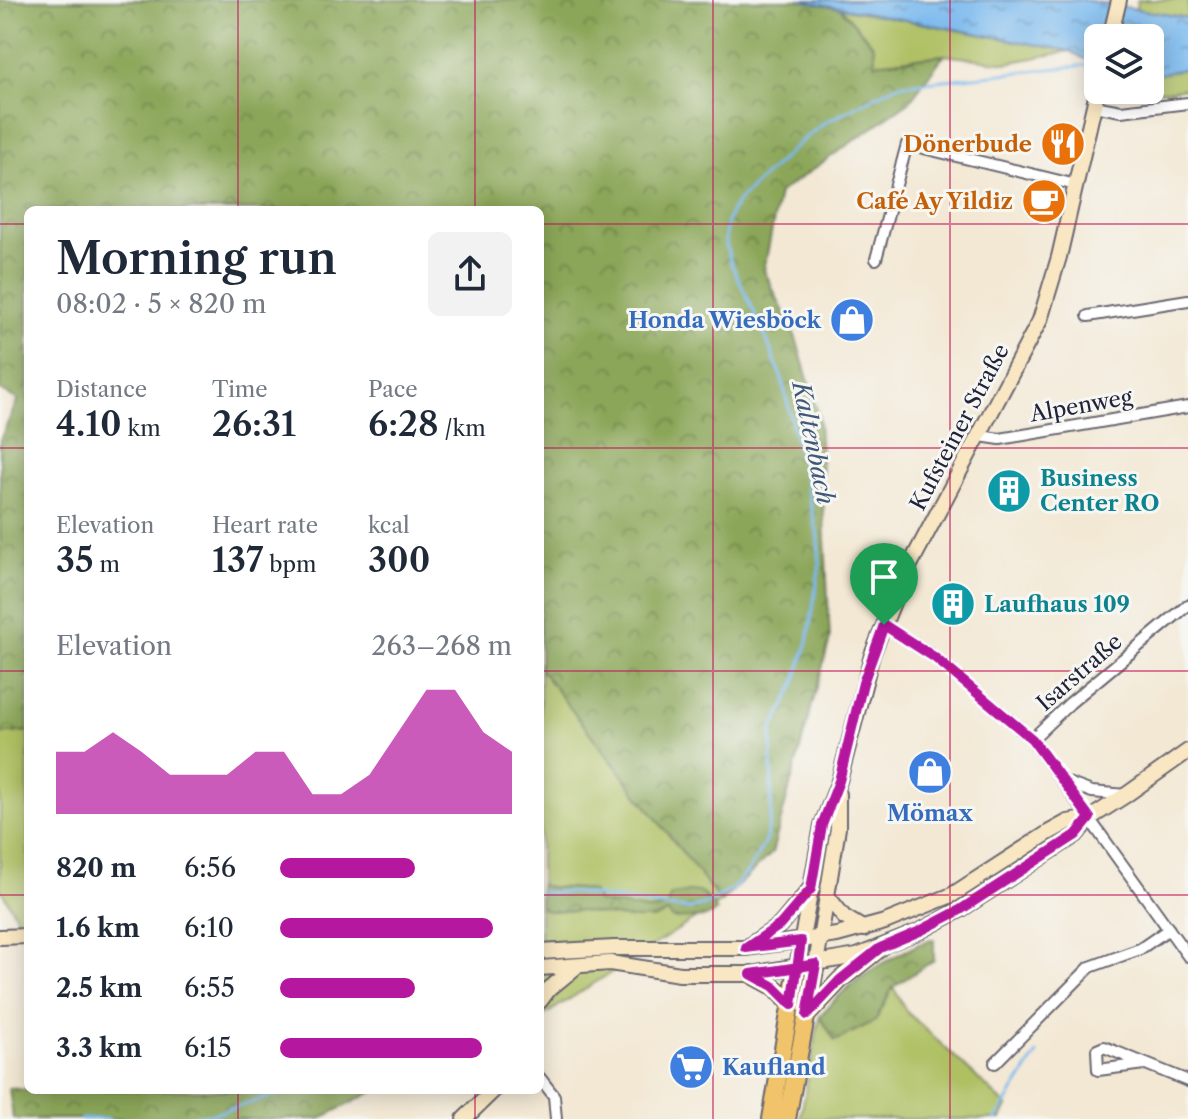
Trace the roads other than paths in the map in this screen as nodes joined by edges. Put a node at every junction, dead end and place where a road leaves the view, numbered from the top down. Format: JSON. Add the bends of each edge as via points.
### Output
{"nodes":[{"id":1,"x":1119,"y":0,"type":"edge"},
{"id":2,"x":1113,"y":24,"type":"edge"},
{"id":3,"x":1188,"y":103,"type":"edge"},
{"id":4,"x":1094,"y":106,"type":"joint"},
{"id":5,"x":1076,"y":185,"type":"junction"},
{"id":6,"x":876,"y":259,"type":"dead end"},
{"id":7,"x":1188,"y":300,"type":"edge"},
{"id":8,"x":1088,"y":316,"type":"dead end"},
{"id":9,"x":1188,"y":407,"type":"edge"},
{"id":10,"x":980,"y":436,"type":"junction"},
{"id":11,"x":1188,"y":605,"type":"edge"},
{"id":12,"x":884,"y":625,"type":"junction"},
{"id":13,"x":1032,"y":739,"type":"junction"},
{"id":14,"x":1188,"y":751,"type":"edge"},
{"id":15,"x":839,"y":781,"type":"junction"},
{"id":16,"x":1063,"y":781,"type":"junction"},
{"id":17,"x":1126,"y":795,"type":"junction"},
{"id":18,"x":1090,"y":818,"type":"junction"},
{"id":19,"x":811,"y":889,"type":"junction"},
{"id":20,"x":827,"y":896,"type":"junction"},
{"id":21,"x":864,"y":929,"type":"junction"},
{"id":22,"x":1169,"y":929,"type":"junction"},
{"id":23,"x":24,"y":936,"type":"edge"},
{"id":24,"x":0,"y":937,"type":"edge"},
{"id":25,"x":820,"y":938,"type":"junction"},
{"id":26,"x":801,"y":941,"type":"junction"},
{"id":27,"x":746,"y":948,"type":"junction"},
{"id":28,"x":880,"y":948,"type":"junction"},
{"id":29,"x":544,"y":952,"type":"edge"},
{"id":30,"x":1188,"y":956,"type":"edge"},
{"id":31,"x":581,"y":963,"type":"junction"},
{"id":32,"x":816,"y":964,"type":"junction"},
{"id":33,"x":797,"y":967,"type":"junction"},
{"id":34,"x":544,"y":968,"type":"edge"},
{"id":35,"x":751,"y":974,"type":"junction"},
{"id":36,"x":544,"y":997,"type":"edge"},
{"id":37,"x":792,"y":1005,"type":"junction"},
{"id":38,"x":807,"y":1015,"type":"junction"},
{"id":39,"x":995,"y":1063,"type":"dead end"},
{"id":40,"x":1144,"y":1064,"type":"dead end"},
{"id":41,"x":1188,"y":1081,"type":"edge"},
{"id":42,"x":544,"y":1083,"type":"edge"},
{"id":43,"x":490,"y":1094,"type":"edge"},
{"id":44,"x":464,"y":1119,"type":"edge"},
{"id":45,"x":556,"y":1119,"type":"edge"},
{"id":46,"x":771,"y":1119,"type":"edge"},
{"id":47,"x":787,"y":1119,"type":"edge"}],
"edges":[{"from":1,"to":2,"type":"main road"},
{"from":3,"to":4,"type":"street","via":[[1121,111]]},
{"from":4,"to":5,"type":"main road","name":"Kufsteiner Straße"},
{"from":5,"to":6,"type":"street","via":[[907,144]]},
{"from":5,"to":10,"type":"main road","name":"Kufsteiner Straße","via":[[1040,320]]},
{"from":7,"to":8,"type":"street"},
{"from":9,"to":10,"type":"street","name":"Alpenweg","via":[[1000,439]]},
{"from":10,"to":12,"type":"main road","name":"Kufsteiner Straße","via":[[902,580]]},
{"from":11,"to":13,"type":"street","name":"Isarstraße"},
{"from":12,"to":13,"type":"street","via":[[934,657]]},
{"from":12,"to":15,"type":"main road","name":"Kufsteiner Straße","via":[[863,683]]},
{"from":13,"to":16,"type":"street"},
{"from":14,"to":17,"type":"main road"},
{"from":15,"to":19,"type":"main road","name":"Kufsteiner Straße","via":[[822,825]]},
{"from":15,"to":20,"type":"main road","name":"Kufsteiner Straße"},
{"from":16,"to":17,"type":"street","via":[[1092,792]]},
{"from":16,"to":18,"type":"street"},
{"from":17,"to":18,"type":"main road"},
{"from":18,"to":21,"type":"main road","via":[[1068,822],[952,895]]},
{"from":18,"to":22,"type":"street"},
{"from":18,"to":28,"type":"main road","via":[[1076,835],[960,910]]},
{"from":19,"to":26,"type":"main road","name":"Kufsteiner Straße"},
{"from":19,"to":27,"type":"main road","via":[[780,925]]},
{"from":20,"to":21,"type":"main road","via":[[844,917]]},
{"from":20,"to":25,"type":"main road","name":"Kufsteiner Straße"},
{"from":21,"to":25,"type":"main road"},
{"from":22,"to":30,"type":"street"},
{"from":22,"to":39,"type":"street","via":[[1140,949],[1090,967]]},
{"from":23,"to":24,"type":"main road"},
{"from":25,"to":26,"type":"main road"},
{"from":25,"to":32,"type":"main road","name":"Kufsteiner Straße"},
{"from":26,"to":27,"type":"main road"},
{"from":26,"to":33,"type":"main road","name":"Kufsteiner Straße"},
{"from":27,"to":29,"type":"main road"},
{"from":28,"to":32,"type":"main road"},
{"from":28,"to":38,"type":"main road"},
{"from":31,"to":34,"type":"main road"},
{"from":31,"to":35,"type":"main road","via":[[680,974]]},
{"from":31,"to":36,"type":"main road"},
{"from":32,"to":33,"type":"main road"},
{"from":32,"to":38,"type":"main road","name":"Kufsteiner Straße"},
{"from":33,"to":35,"type":"main road"},
{"from":33,"to":37,"type":"main road","name":"Kufsteiner Straße"},
{"from":35,"to":37,"type":"main road"},
{"from":37,"to":46,"type":"main road","name":"Kufsteiner Straße"},
{"from":38,"to":47,"type":"main road","name":"Kufsteiner Straße"},
{"from":40,"to":41,"type":"street"},
{"from":42,"to":45,"type":"street","via":[[554,1096]]},
{"from":43,"to":44,"type":"main road"}]}
